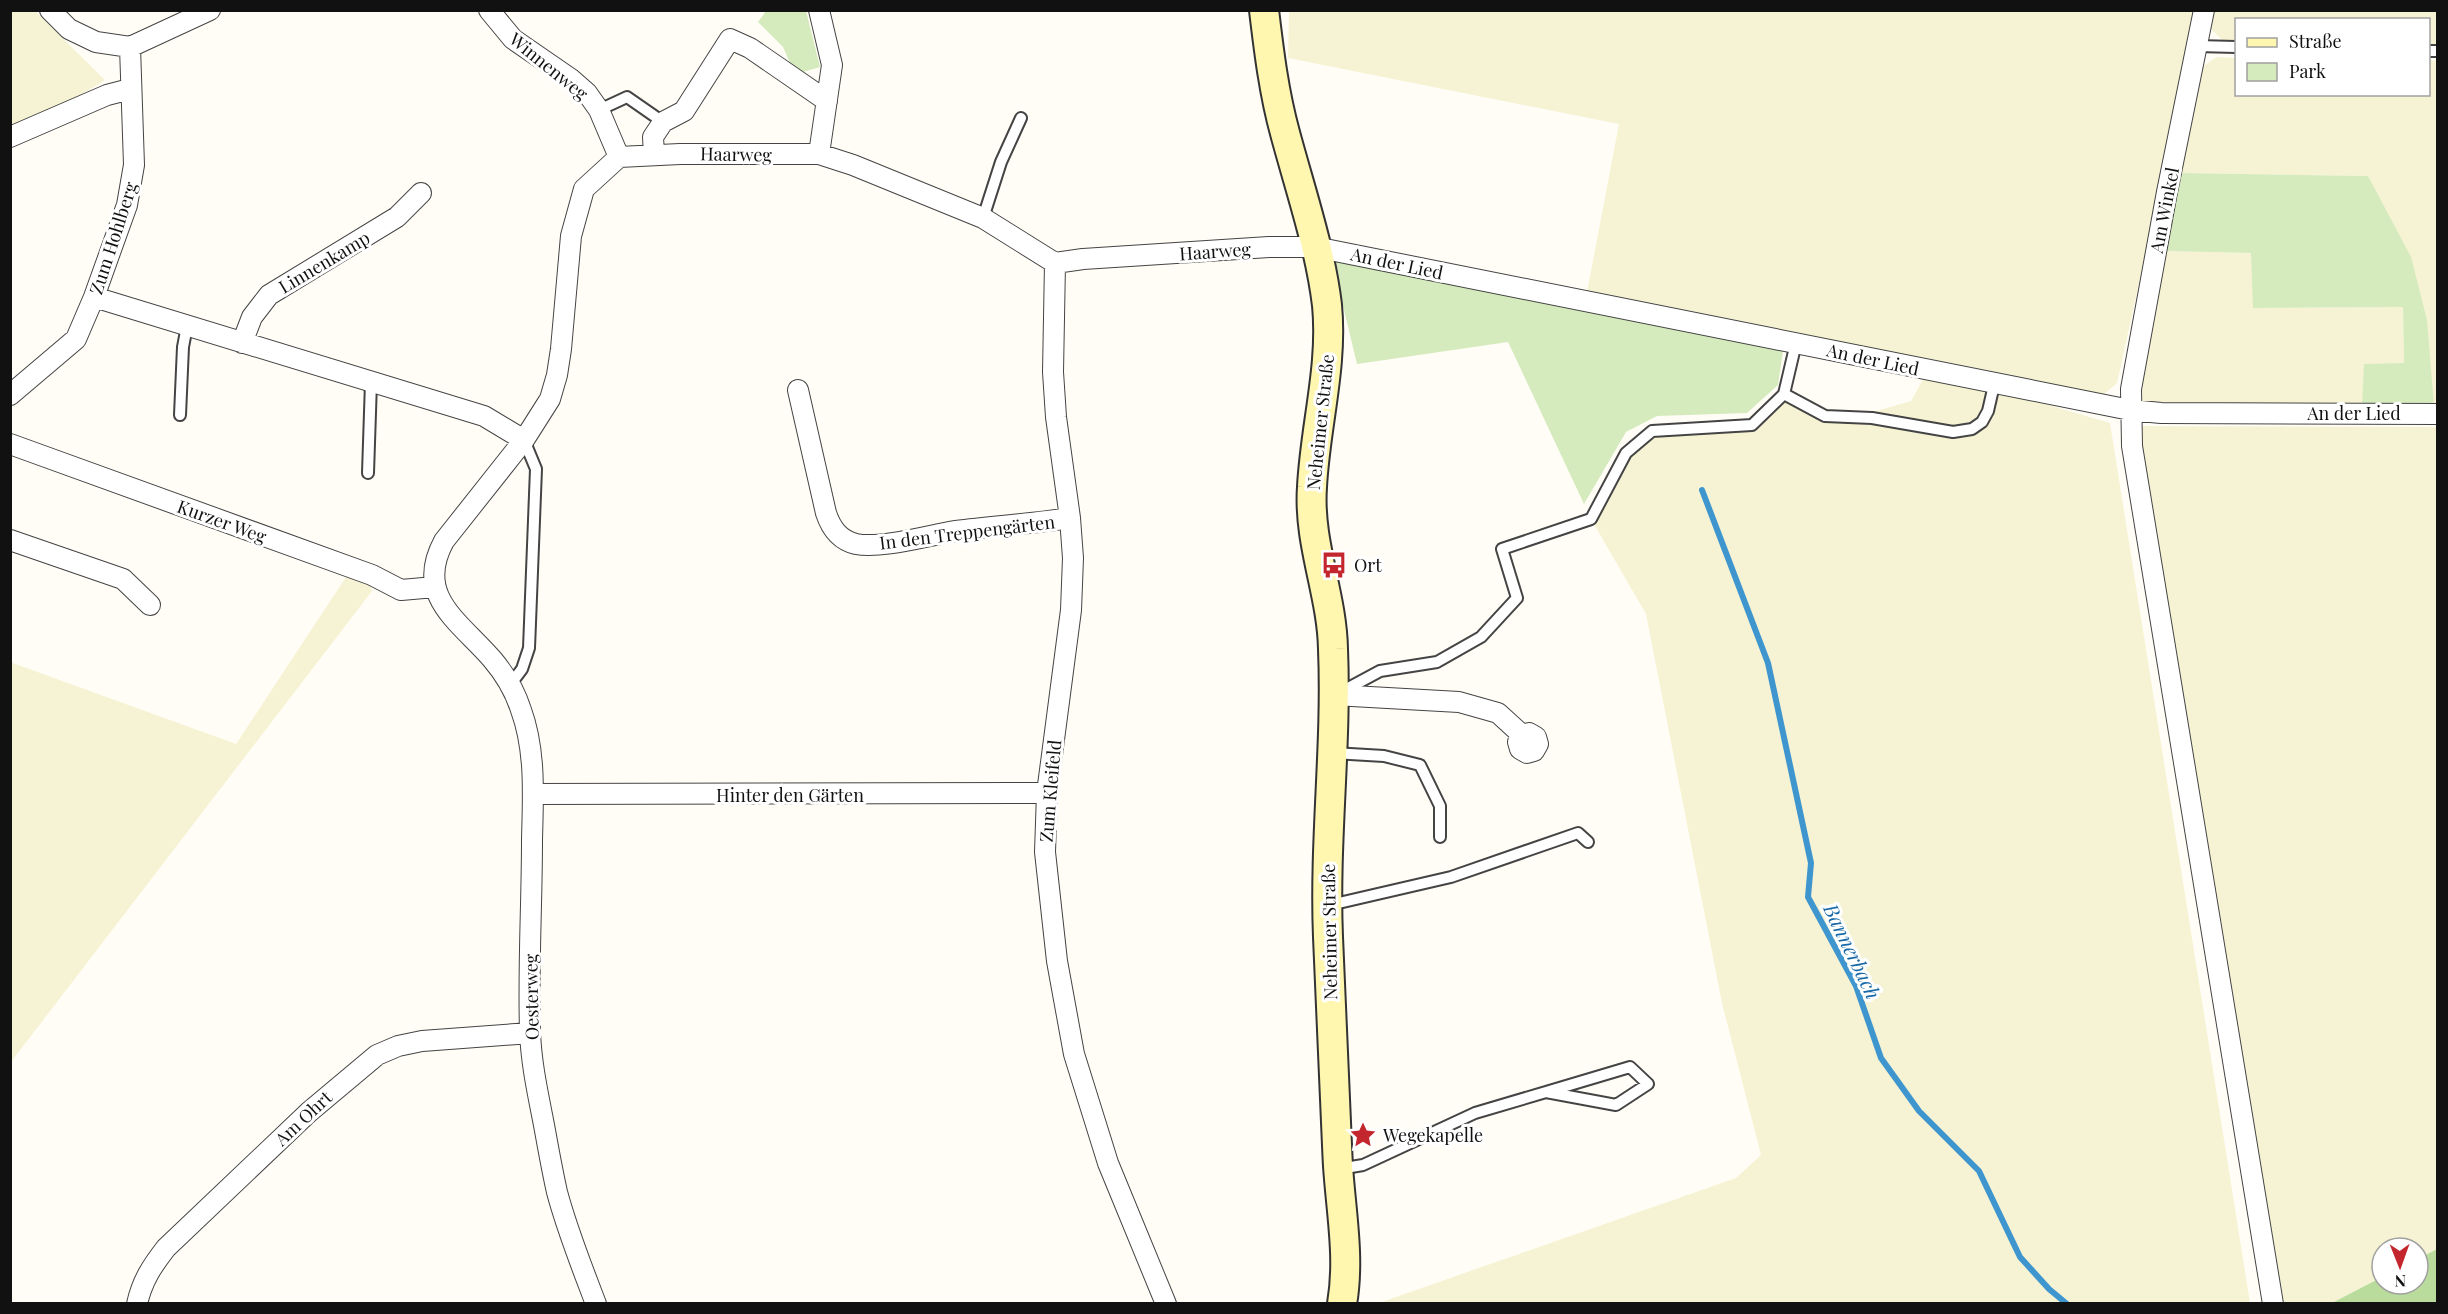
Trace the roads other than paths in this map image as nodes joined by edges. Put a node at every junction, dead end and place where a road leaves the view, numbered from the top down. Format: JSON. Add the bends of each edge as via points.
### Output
{"nodes":[{"id":1,"x":50,"y":10,"type":"edge"},
{"id":2,"x":210,"y":10,"type":"edge"},
{"id":3,"x":489,"y":10,"type":"edge"},
{"id":4,"x":819,"y":10,"type":"edge"},
{"id":5,"x":1264,"y":10,"type":"edge"},
{"id":6,"x":2204,"y":10,"type":"edge"},
{"id":7,"x":2197,"y":46,"type":"junction"},
{"id":8,"x":130,"y":47,"type":"junction"},
{"id":9,"x":2235,"y":47,"type":"edge"},
{"id":10,"x":130,"y":89,"type":"junction"},
{"id":11,"x":827,"y":100,"type":"junction"},
{"id":12,"x":599,"y":110,"type":"junction"},
{"id":13,"x":1021,"y":118,"type":"dead end"},
{"id":14,"x":663,"y":122,"type":"junction"},
{"id":15,"x":10,"y":137,"type":"edge"},
{"id":16,"x":819,"y":154,"type":"junction"},
{"id":17,"x":654,"y":155,"type":"junction"},
{"id":18,"x":619,"y":157,"type":"junction"},
{"id":19,"x":421,"y":193,"type":"dead end"},
{"id":20,"x":983,"y":218,"type":"junction"},
{"id":21,"x":1315,"y":247,"type":"junction"},
{"id":22,"x":1055,"y":263,"type":"junction"},
{"id":23,"x":94,"y":297,"type":"junction"},
{"id":24,"x":188,"y":326,"type":"junction"},
{"id":25,"x":242,"y":343,"type":"junction"},
{"id":26,"x":1796,"y":343,"type":"junction"},
{"id":27,"x":371,"y":382,"type":"junction"},
{"id":28,"x":1994,"y":385,"type":"junction"},
{"id":29,"x":798,"y":390,"type":"dead end"},
{"id":30,"x":1784,"y":394,"type":"junction"},
{"id":31,"x":10,"y":395,"type":"edge"},
{"id":32,"x":2130,"y":411,"type":"junction"},
{"id":33,"x":2438,"y":414,"type":"edge"},
{"id":34,"x":180,"y":415,"type":"dead end"},
{"id":35,"x":524,"y":440,"type":"junction"},
{"id":36,"x":10,"y":444,"type":"edge"},
{"id":37,"x":368,"y":473,"type":"dead end"},
{"id":38,"x":1070,"y":518,"type":"junction"},
{"id":39,"x":10,"y":540,"type":"edge"},
{"id":40,"x":435,"y":587,"type":"junction"},
{"id":41,"x":150,"y":605,"type":"dead end"},
{"id":42,"x":510,"y":685,"type":"junction"},
{"id":43,"x":1336,"y":694,"type":"junction"},
{"id":44,"x":1522,"y":735,"type":"dead end"},
{"id":45,"x":1333,"y":753,"type":"junction"},
{"id":46,"x":1047,"y":793,"type":"junction"},
{"id":47,"x":533,"y":794,"type":"junction"},
{"id":48,"x":1440,"y":837,"type":"dead end"},
{"id":49,"x":1588,"y":842,"type":"dead end"},
{"id":50,"x":1327,"y":905,"type":"junction"},
{"id":51,"x":530,"y":1033,"type":"junction"},
{"id":52,"x":1546,"y":1092,"type":"junction"},
{"id":53,"x":1338,"y":1169,"type":"junction"},
{"id":54,"x":137,"y":1304,"type":"edge"},
{"id":55,"x":596,"y":1304,"type":"edge"},
{"id":56,"x":1166,"y":1304,"type":"edge"},
{"id":57,"x":1342,"y":1304,"type":"edge"},
{"id":58,"x":2273,"y":1304,"type":"edge"}],
"edges":[{"from":1,"to":8,"type":"street","via":[[69,29],[96,42]]},
{"from":2,"to":8,"type":"street"},
{"from":3,"to":12,"type":"street","name":"Winnenweg","via":[[513,39],[579,86]]},
{"from":4,"to":11,"type":"street","via":[[832,65]]},
{"from":5,"to":21,"type":"main road","name":"Neheimer Straße","via":[[1284,130]]},
{"from":6,"to":7,"type":"street","name":"Am Winkel"},
{"from":7,"to":9,"type":"lane"},
{"from":7,"to":32,"type":"street","name":"Am Winkel","via":[[2140,338]]},
{"from":8,"to":10,"type":"street","name":"Zum Hohlberg"},
{"from":10,"to":15,"type":"street"},
{"from":10,"to":23,"type":"street","name":"Zum Hohlberg","via":[[132,186]]},
{"from":11,"to":14,"type":"street","via":[[750,48],[730,39],[684,111]]},
{"from":11,"to":16,"type":"street"},
{"from":12,"to":14,"type":"lane","via":[[627,98]]},
{"from":12,"to":18,"type":"street","name":"Winnenweg"},
{"from":13,"to":20,"type":"lane","via":[[1000,162]]},
{"from":14,"to":17,"type":"street","via":[[653,137]]},
{"from":16,"to":17,"type":"street","name":"Haarweg"},
{"from":16,"to":20,"type":"street","name":"Haarweg"},
{"from":17,"to":18,"type":"street","name":"Haarweg"},
{"from":18,"to":35,"type":"street","via":[[584,189],[571,236],[557,375],[550,399]]},
{"from":19,"to":25,"type":"street","name":"Linnenkamp","via":[[397,217],[269,295],[252,317]]},
{"from":20,"to":22,"type":"street","name":"Haarweg"},
{"from":21,"to":22,"type":"street","name":"Haarweg"},
{"from":21,"to":26,"type":"street","name":"An der Lied"},
{"from":21,"to":43,"type":"main road","name":"Neheimer Straße","via":[[1329,345],[1312,511],[1330,613]]},
{"from":22,"to":38,"type":"street","name":"Zum Kleifeld","via":[[1053,372]]},
{"from":23,"to":24,"type":"street"},
{"from":23,"to":31,"type":"street","name":"Zum Hohlberg","via":[[76,339]]},
{"from":24,"to":25,"type":"street"},
{"from":24,"to":34,"type":"lane","via":[[183,347]]},
{"from":25,"to":27,"type":"street"},
{"from":26,"to":28,"type":"street","name":"An der Lied"},
{"from":26,"to":30,"type":"lane"},
{"from":27,"to":35,"type":"street","via":[[484,416]]},
{"from":27,"to":37,"type":"lane"},
{"from":28,"to":30,"type":"lane","via":[[1982,422],[1972,429],[1953,432],[1872,418],[1825,416]]},
{"from":28,"to":32,"type":"street","name":"An der Lied"},
{"from":29,"to":38,"type":"street","name":"In den Treppengärten","via":[[826,513],[837,534],[848,541],[877,544]]},
{"from":30,"to":43,"type":"lane","via":[[1752,425],[1652,431],[1626,453],[1591,519],[1502,549],[1517,598],[1481,638],[1437,662],[1380,671]]},
{"from":32,"to":33,"type":"street","name":"An der Lied"},
{"from":32,"to":58,"type":"street","name":"Am Winkel","via":[[2132,446]]},
{"from":35,"to":40,"type":"street","via":[[444,541],[435,556]]},
{"from":35,"to":42,"type":"lane","via":[[536,469],[529,648],[522,669]]},
{"from":36,"to":40,"type":"street","name":"Kurzer Weg","via":[[372,575],[401,590]]},
{"from":38,"to":46,"type":"street","name":"Zum Kleifeld","via":[[1071,610]]},
{"from":39,"to":41,"type":"street","via":[[123,579]]},
{"from":40,"to":42,"type":"street","name":"Oesterweg","via":[[441,604],[493,660]]},
{"from":42,"to":47,"type":"street","name":"Oesterweg","via":[[528,736]]},
{"from":43,"to":44,"type":"street","via":[[1459,702],[1498,713]]},
{"from":43,"to":45,"type":"main road","name":"Neheimer Straße"},
{"from":45,"to":48,"type":"lane","via":[[1384,756],[1420,765],[1440,806]]},
{"from":45,"to":50,"type":"main road","name":"Neheimer Straße"},
{"from":46,"to":47,"type":"street","name":"Hinter den Gärten"},
{"from":46,"to":56,"type":"street","name":"Zum Kleifeld","via":[[1046,863],[1057,961],[1074,1054],[1108,1163]]},
{"from":47,"to":51,"type":"street","name":"Oesterweg"},
{"from":49,"to":50,"type":"lane","via":[[1578,833],[1450,877]]},
{"from":50,"to":53,"type":"main road","name":"Neheimer Straße"},
{"from":51,"to":54,"type":"street","name":"Am Ohrt","via":[[422,1041],[377,1055],[309,1112],[166,1248],[150,1267]]},
{"from":51,"to":55,"type":"street","name":"Oesterweg","via":[[557,1192]]},
{"from":52,"to":52,"type":"lane","via":[[1616,1105],[1648,1084],[1629,1067]]},
{"from":52,"to":53,"type":"lane","via":[[1475,1113],[1363,1165]]},
{"from":53,"to":57,"type":"main road","name":"Neheimer Straße","via":[[1346,1258]]}]}
